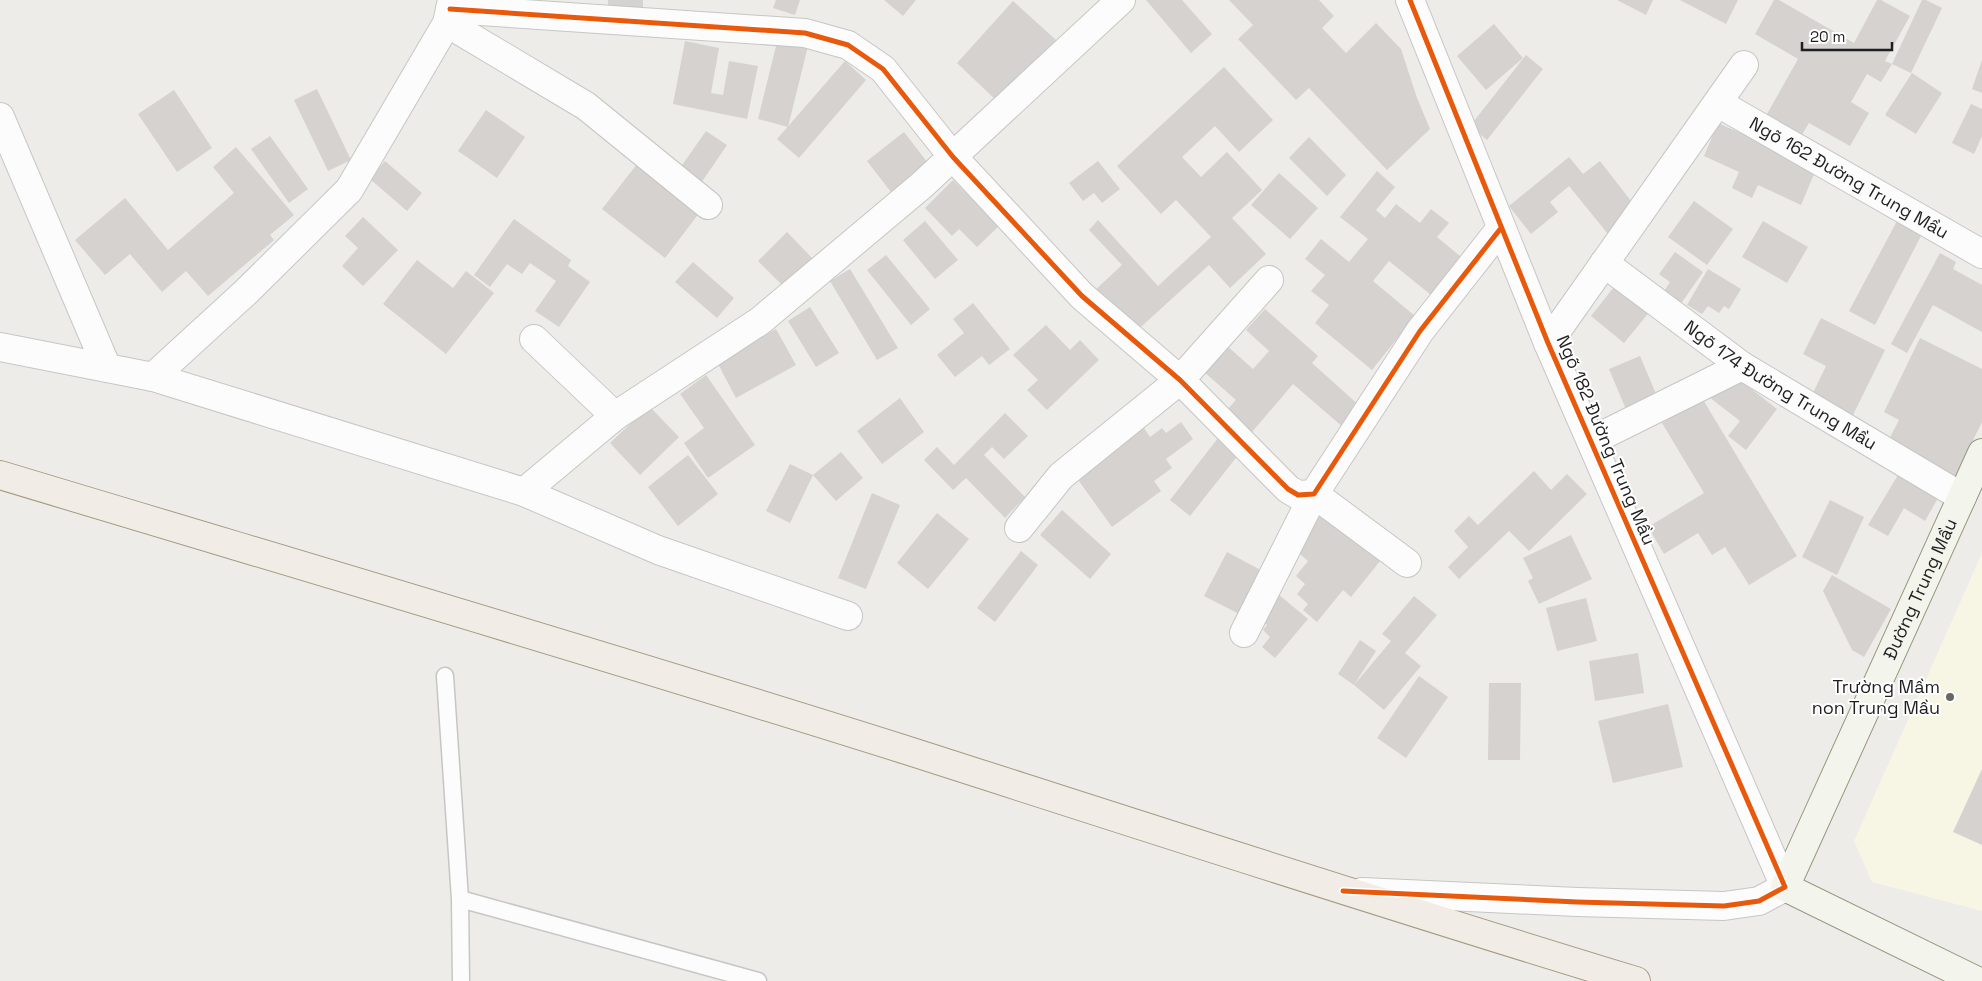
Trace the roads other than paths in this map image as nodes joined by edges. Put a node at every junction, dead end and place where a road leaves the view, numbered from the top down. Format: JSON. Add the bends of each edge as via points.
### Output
{"nodes":[{"id":1,"x":1121,"y":0,"type":"edge"},
{"id":2,"x":1410,"y":0,"type":"edge"},
{"id":3,"x":449,"y":11,"type":"edge"},
{"id":4,"x":1744,"y":65,"type":"dead end"},
{"id":5,"x":1718,"y":103,"type":"junction"},
{"id":6,"x":0,"y":117,"type":"edge"},
{"id":7,"x":954,"y":157,"type":"junction"},
{"id":8,"x":708,"y":205,"type":"dead end"},
{"id":9,"x":1502,"y":228,"type":"junction"},
{"id":10,"x":1982,"y":254,"type":"edge"},
{"id":11,"x":1604,"y":264,"type":"junction"},
{"id":12,"x":1269,"y":280,"type":"dead end"},
{"id":13,"x":534,"y":339,"type":"dead end"},
{"id":14,"x":1548,"y":343,"type":"junction"},
{"id":15,"x":0,"y":347,"type":"edge"},
{"id":16,"x":1742,"y":366,"type":"junction"},
{"id":17,"x":107,"y":368,"type":"junction"},
{"id":18,"x":152,"y":377,"type":"junction"},
{"id":19,"x":1180,"y":380,"type":"junction"},
{"id":20,"x":615,"y":416,"type":"junction"},
{"id":21,"x":1591,"y":441,"type":"junction"},
{"id":22,"x":1982,"y":453,"type":"edge"},
{"id":23,"x":0,"y":475,"type":"edge"},
{"id":24,"x":524,"y":492,"type":"junction"},
{"id":25,"x":1314,"y":494,"type":"junction"},
{"id":26,"x":1962,"y":497,"type":"junction"},
{"id":27,"x":1019,"y":528,"type":"dead end"},
{"id":28,"x":1407,"y":563,"type":"dead end"},
{"id":29,"x":848,"y":616,"type":"dead end"},
{"id":30,"x":1244,"y":633,"type":"dead end"},
{"id":31,"x":445,"y":676,"type":"dead end"},
{"id":32,"x":1785,"y":887,"type":"junction"},
{"id":33,"x":1343,"y":891,"type":"junction"},
{"id":34,"x":460,"y":899,"type":"junction"},
{"id":35,"x":461,"y":981,"type":"edge"},
{"id":36,"x":758,"y":981,"type":"edge"},
{"id":37,"x":1636,"y":981,"type":"edge"},
{"id":38,"x":1977,"y":981,"type":"edge"}],
"edges":[{"from":1,"to":7,"type":"street"},
{"from":2,"to":9,"type":"street","name":"Ngõ 182 Đường Trung Mầu"},
{"from":3,"to":7,"type":"street","via":[[805,33],[848,45],[882,69]]},
{"from":3,"to":8,"type":"street","via":[[586,106]]},
{"from":3,"to":18,"type":"street","via":[[349,190],[247,291]]},
{"from":4,"to":5,"type":"street"},
{"from":5,"to":10,"type":"street","name":"Ngõ 162 Đường Trung Mầu"},
{"from":5,"to":11,"type":"street"},
{"from":6,"to":17,"type":"street"},
{"from":7,"to":19,"type":"street","via":[[1082,296]]},
{"from":7,"to":20,"type":"street","via":[[760,320]]},
{"from":9,"to":14,"type":"street","name":"Ngõ 182 Đường Trung Mầu"},
{"from":9,"to":25,"type":"street","via":[[1420,331]]},
{"from":11,"to":14,"type":"street"},
{"from":11,"to":16,"type":"street","name":"Ngõ 174 Đường Trung Mầu"},
{"from":12,"to":19,"type":"street"},
{"from":13,"to":20,"type":"street"},
{"from":14,"to":21,"type":"street","name":"Ngõ 182 Đường Trung Mầu"},
{"from":15,"to":17,"type":"street"},
{"from":16,"to":21,"type":"street"},
{"from":16,"to":26,"type":"street","name":"Ngõ 174 Đường Trung Mầu"},
{"from":17,"to":18,"type":"street"},
{"from":18,"to":24,"type":"street"},
{"from":19,"to":25,"type":"street","via":[[1288,489],[1298,495]]},
{"from":19,"to":27,"type":"street","via":[[1061,476]]},
{"from":20,"to":24,"type":"street"},
{"from":21,"to":32,"type":"street","name":"Ngõ 182 Đường Trung Mầu"},
{"from":22,"to":26,"type":"main road","name":"Đường Trung Mầu"},
{"from":23,"to":33,"type":"main road","via":[[616,660]]},
{"from":24,"to":29,"type":"street","via":[[658,550]]},
{"from":25,"to":28,"type":"street"},
{"from":25,"to":30,"type":"street"},
{"from":26,"to":32,"type":"main road","name":"Đường Trung Mầu"},
{"from":31,"to":34,"type":"lane"},
{"from":32,"to":33,"type":"street","via":[[1759,901],[1724,906]]},
{"from":32,"to":38,"type":"main road"},
{"from":33,"to":37,"type":"main road"},
{"from":34,"to":35,"type":"lane"},
{"from":34,"to":36,"type":"lane"}]}
